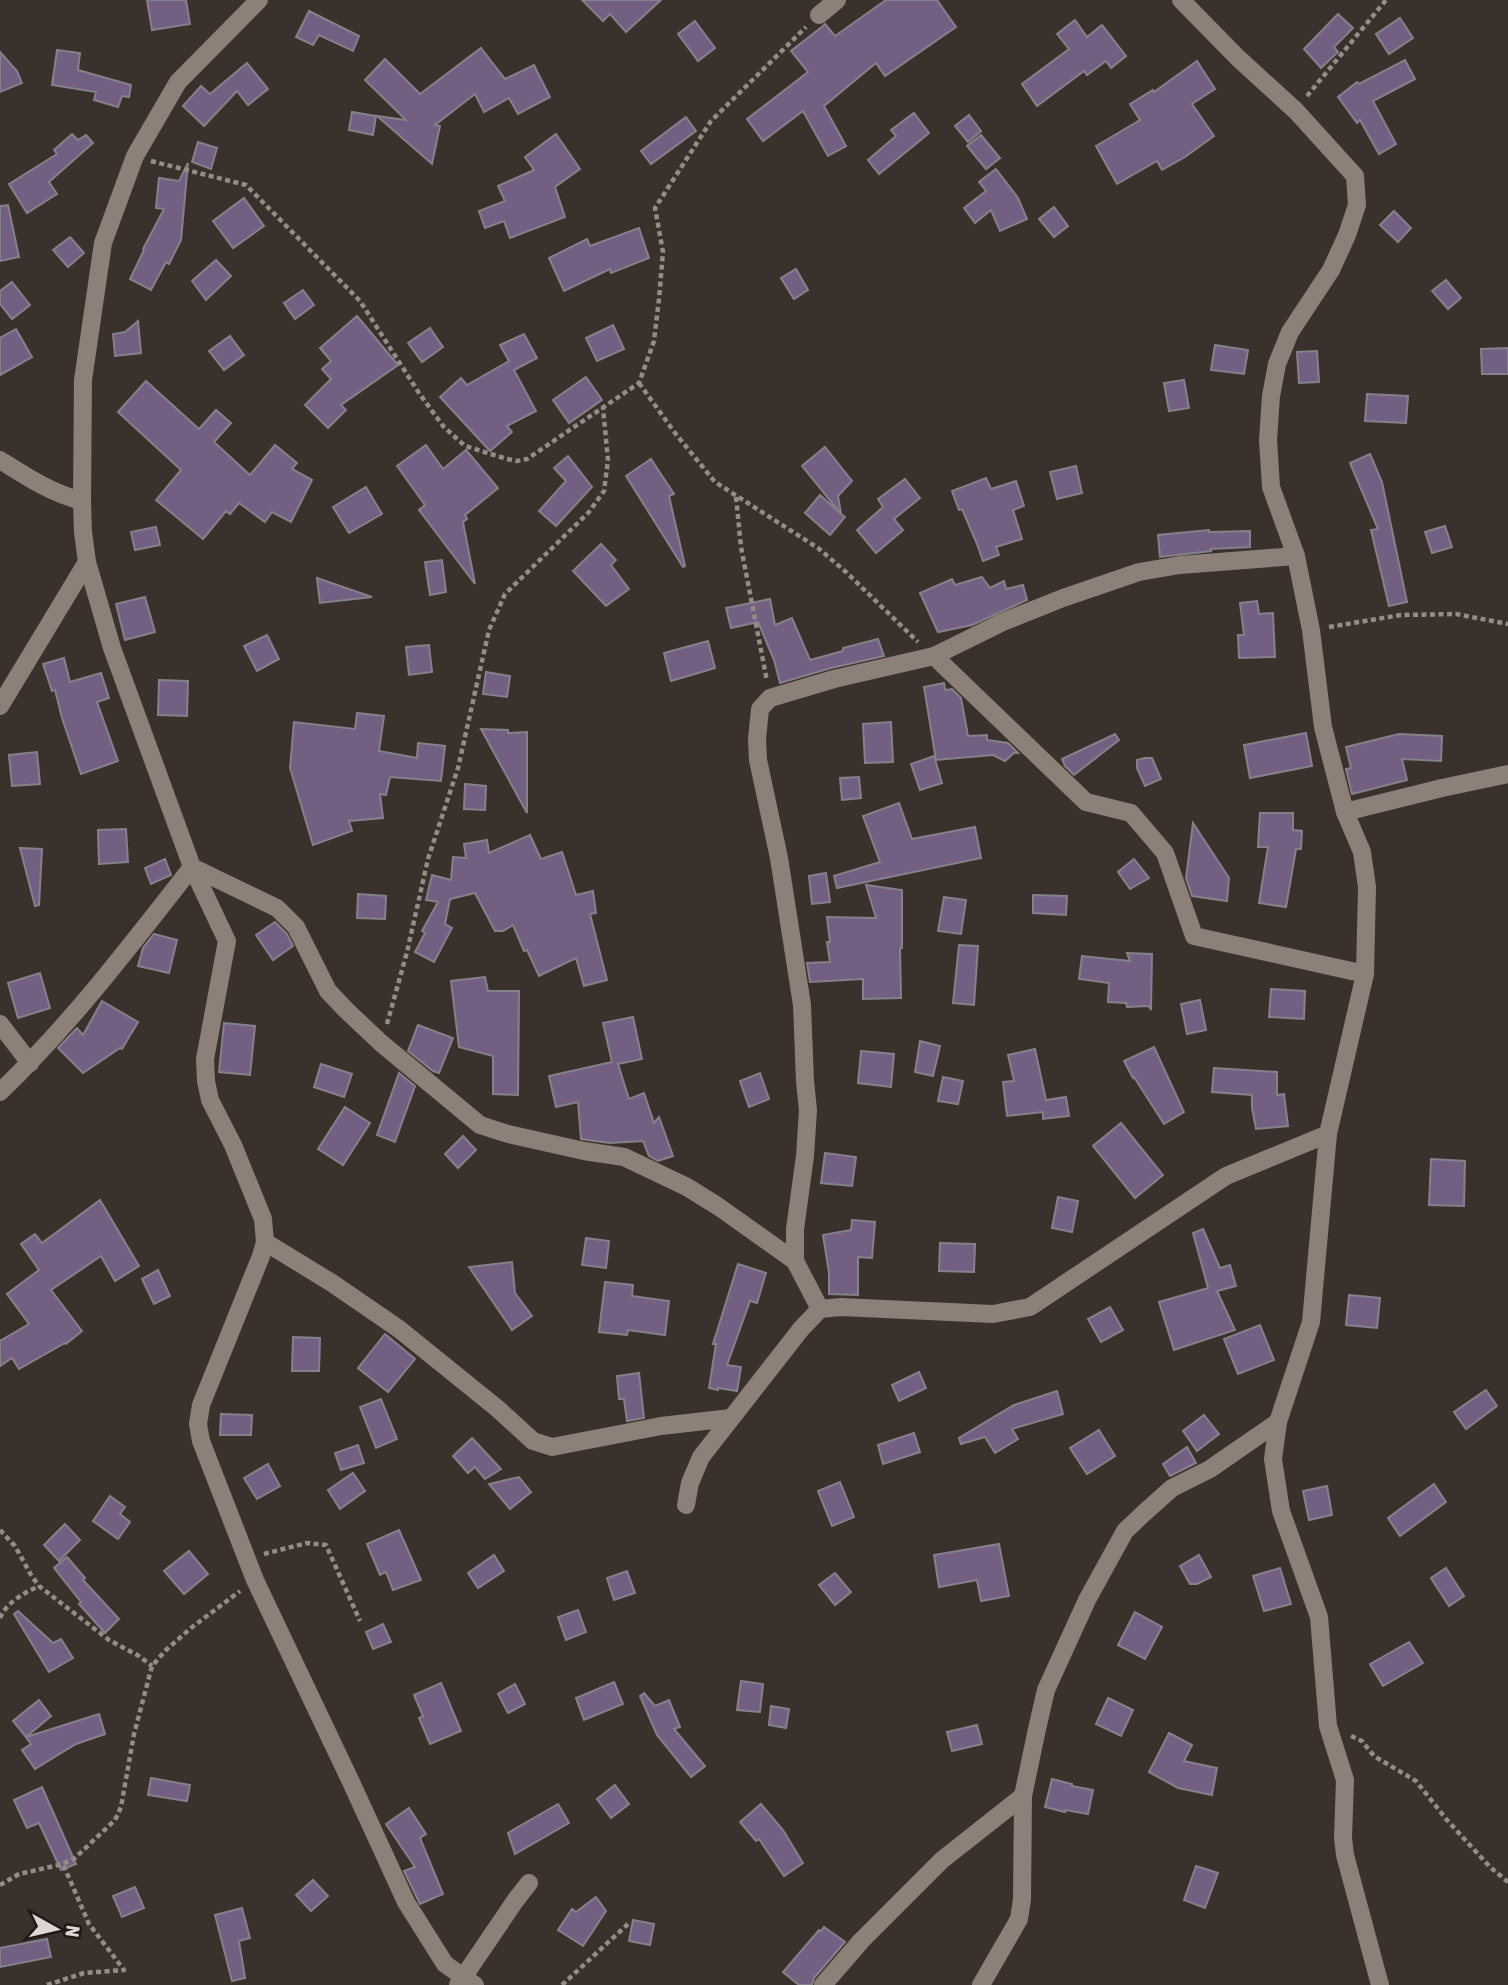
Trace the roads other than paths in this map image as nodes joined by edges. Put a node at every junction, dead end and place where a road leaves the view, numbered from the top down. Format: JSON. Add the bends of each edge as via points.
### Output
{"nodes":[{"id":1,"x":258,"y":0,"type":"edge"},
{"id":2,"x":837,"y":0,"type":"edge"},
{"id":3,"x":1181,"y":0,"type":"edge"},
{"id":4,"x":819,"y":15,"type":"road end"},
{"id":5,"x":0,"y":460,"type":"edge"},
{"id":6,"x":82,"y":501,"type":"junction"},
{"id":7,"x":1296,"y":556,"type":"junction"},
{"id":8,"x":88,"y":562,"type":"junction"},
{"id":9,"x":934,"y":656,"type":"junction"},
{"id":10,"x":0,"y":706,"type":"edge"},
{"id":11,"x":1508,"y":774,"type":"edge"},
{"id":12,"x":1345,"y":812,"type":"junction"},
{"id":13,"x":192,"y":867,"type":"junction"},
{"id":14,"x":1365,"y":974,"type":"junction"},
{"id":15,"x":0,"y":1024,"type":"edge"},
{"id":16,"x":30,"y":1063,"type":"junction"},
{"id":17,"x":0,"y":1092,"type":"edge"},
{"id":18,"x":1328,"y":1134,"type":"junction"},
{"id":19,"x":265,"y":1242,"type":"junction"},
{"id":20,"x":795,"y":1261,"type":"junction"},
{"id":21,"x":820,"y":1309,"type":"junction"},
{"id":22,"x":731,"y":1418,"type":"junction"},
{"id":23,"x":1278,"y":1422,"type":"junction"},
{"id":24,"x":686,"y":1505,"type":"dead end"},
{"id":25,"x":1023,"y":1796,"type":"junction"},
{"id":26,"x":529,"y":1884,"type":"dead end"},
{"id":27,"x":466,"y":1983,"type":"edge"},
{"id":28,"x":822,"y":1985,"type":"edge"},
{"id":29,"x":981,"y":1985,"type":"edge"},
{"id":30,"x":1380,"y":1985,"type":"edge"}],
"edges":[{"from":1,"to":6,"type":"street","via":[[178,82],[135,156],[103,243],[83,380]]},
{"from":2,"to":4,"type":"street"},
{"from":3,"to":7,"type":"street","via":[[1296,111],[1355,176],[1357,205],[1348,235],[1290,332],[1271,396],[1271,487]]},
{"from":5,"to":6,"type":"street","via":[[51,491]]},
{"from":6,"to":8,"type":"street"},
{"from":7,"to":9,"type":"street","via":[[1139,572],[1003,622]]},
{"from":7,"to":12,"type":"street","via":[[1323,727]]},
{"from":8,"to":10,"type":"street"},
{"from":8,"to":13,"type":"street","via":[[112,648]]},
{"from":9,"to":14,"type":"street","via":[[1086,802],[1131,813],[1165,853],[1194,936]]},
{"from":9,"to":20,"type":"street","via":[[770,698],[760,709],[758,760],[802,1005],[808,1110]]},
{"from":11,"to":12,"type":"street"},
{"from":12,"to":14,"type":"street","via":[[1362,852],[1367,887]]},
{"from":13,"to":16,"type":"street","via":[[109,973]]},
{"from":13,"to":19,"type":"street","via":[[226,940],[205,1059],[206,1081],[210,1100],[263,1219]]},
{"from":13,"to":20,"type":"street","via":[[277,908],[296,927],[328,991],[381,1043],[480,1125],[508,1135],[624,1157],[687,1187]]},
{"from":14,"to":18,"type":"street"},
{"from":15,"to":16,"type":"street"},
{"from":16,"to":17,"type":"street"},
{"from":18,"to":21,"type":"street","via":[[1226,1176],[1030,1307],[993,1314]]},
{"from":18,"to":23,"type":"street","via":[[1311,1322]]},
{"from":19,"to":22,"type":"street","via":[[399,1329],[533,1441],[552,1447]]},
{"from":19,"to":27,"type":"street","via":[[201,1405],[201,1441],[255,1580],[406,1902],[445,1964]]},
{"from":20,"to":21,"type":"street"},
{"from":21,"to":22,"type":"street"},
{"from":22,"to":24,"type":"street","via":[[701,1457]]},
{"from":23,"to":25,"type":"street","via":[[1210,1469],[1172,1488],[1125,1531],[1046,1690]]},
{"from":23,"to":30,"type":"street","via":[[1273,1459],[1281,1511],[1319,1617],[1328,1726],[1345,1780],[1345,1854]]},
{"from":25,"to":28,"type":"street","via":[[942,1860]]},
{"from":25,"to":29,"type":"street","via":[[1019,1919]]},
{"from":26,"to":27,"type":"street"}]}
